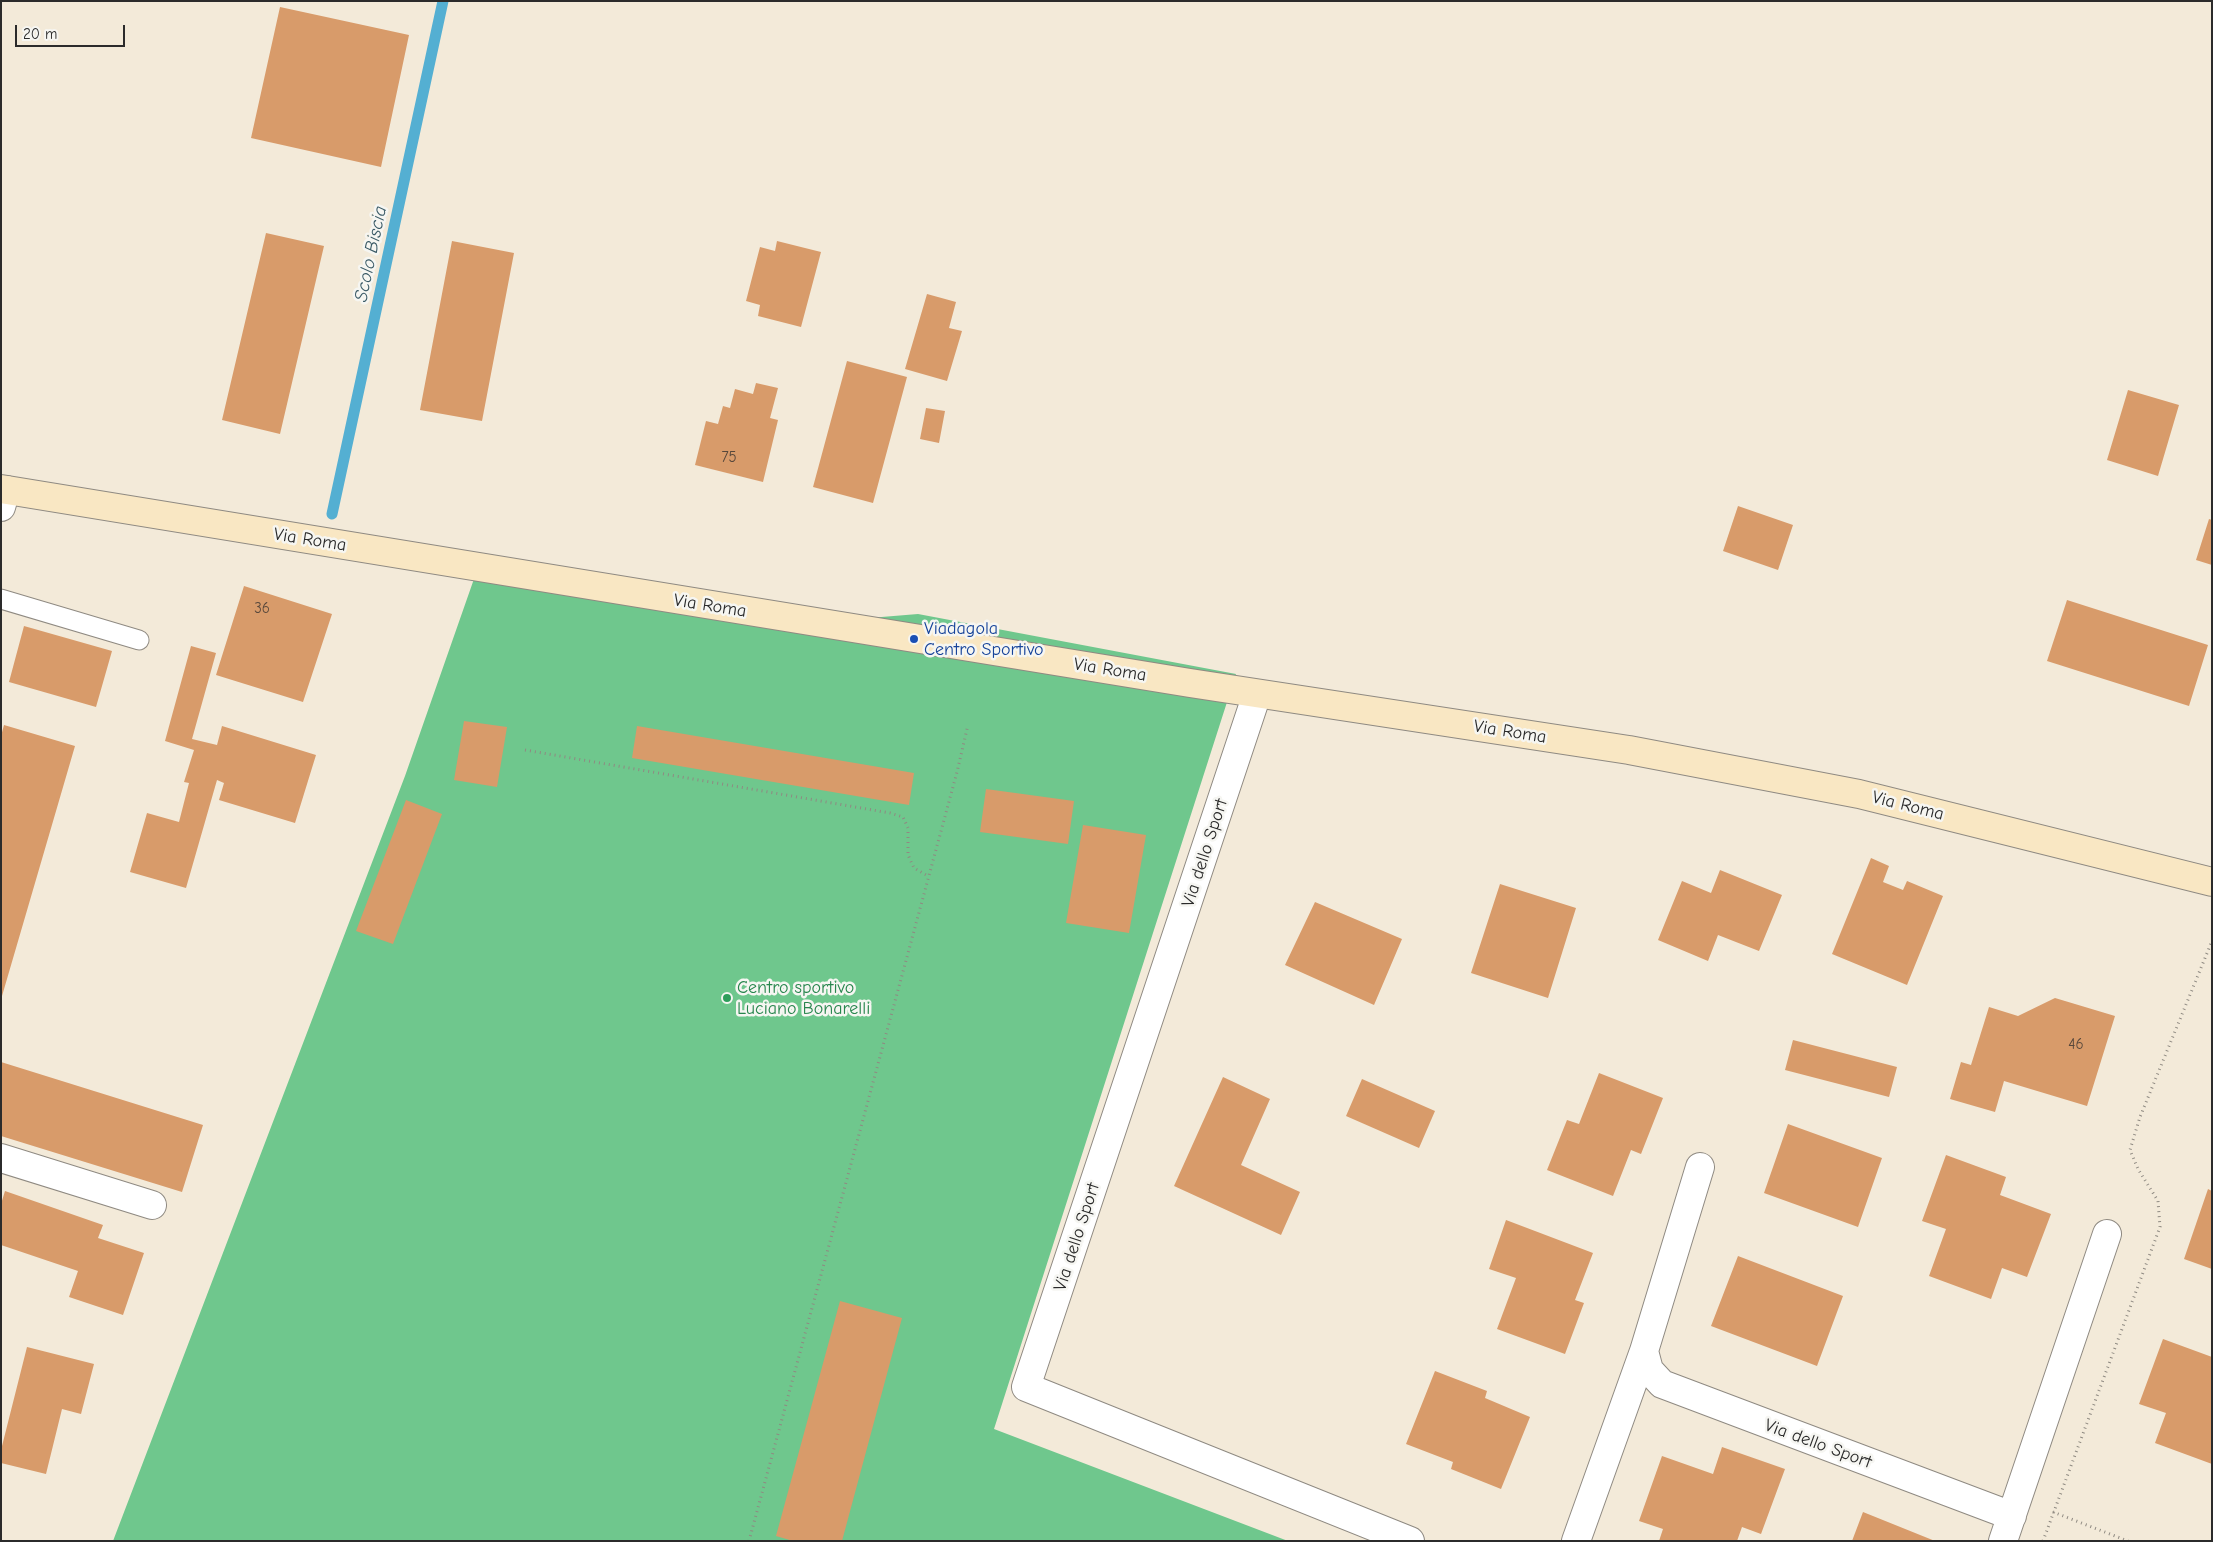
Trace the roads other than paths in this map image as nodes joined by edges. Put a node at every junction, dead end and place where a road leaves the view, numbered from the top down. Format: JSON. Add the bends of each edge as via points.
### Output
{"nodes":[{"id":1,"x":3,"y":495,"type":"edge"},
{"id":2,"x":1,"y":599,"type":"edge"},
{"id":3,"x":139,"y":640,"type":"dead end"},
{"id":4,"x":1257,"y":694,"type":"junction"},
{"id":5,"x":2212,"y":882,"type":"edge"},
{"id":6,"x":1,"y":1158,"type":"edge"},
{"id":7,"x":1700,"y":1167,"type":"dead end"},
{"id":8,"x":152,"y":1205,"type":"dead end"},
{"id":9,"x":2107,"y":1234,"type":"dead end"},
{"id":10,"x":1644,"y":1351,"type":"junction"},
{"id":11,"x":2008,"y":1529,"type":"edge"},
{"id":12,"x":1410,"y":1541,"type":"edge"},
{"id":13,"x":1576,"y":1541,"type":"edge"}],
"edges":[{"from":1,"to":4,"type":"main road","name":"Via Roma"},
{"from":2,"to":3,"type":"lane"},
{"from":4,"to":5,"type":"main road","name":"Via Roma","via":[[1629,750],[1755,773],[1858,794]]},
{"from":4,"to":12,"type":"street","name":"Via dello Sport","via":[[1026,1387]]},
{"from":6,"to":8,"type":"street"},
{"from":7,"to":10,"type":"street"},
{"from":9,"to":11,"type":"street","name":"Via dello Sport"},
{"from":10,"to":11,"type":"street","name":"Via dello Sport","via":[[1649,1370],[1662,1384]]},
{"from":10,"to":13,"type":"street"}]}
